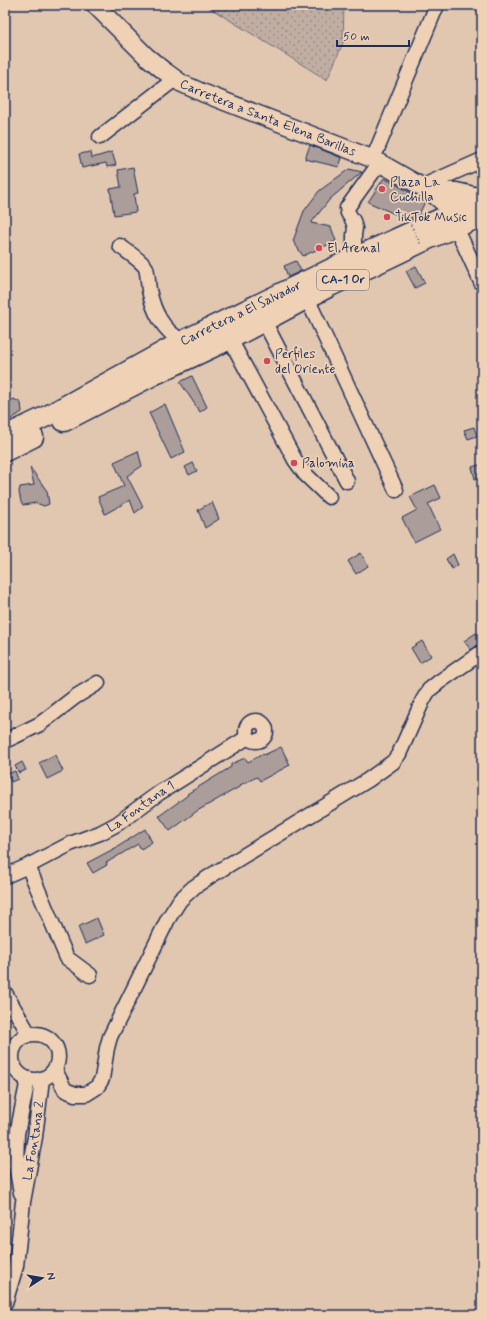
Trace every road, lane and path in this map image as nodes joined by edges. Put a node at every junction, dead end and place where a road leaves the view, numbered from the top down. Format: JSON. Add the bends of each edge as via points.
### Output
{"nodes":[{"id":1,"x":95,"y":5,"type":"edge"},
{"id":2,"x":437,"y":5,"type":"edge"},
{"id":3,"x":175,"y":79,"type":"junction"},
{"id":4,"x":100,"y":137,"type":"dead end"},
{"id":5,"x":482,"y":160,"type":"edge"},
{"id":6,"x":377,"y":162,"type":"junction"},
{"id":7,"x":429,"y":192,"type":"junction"},
{"id":8,"x":482,"y":199,"type":"edge"},
{"id":9,"x":482,"y":216,"type":"edge"},
{"id":10,"x":450,"y":219,"type":"junction"},
{"id":11,"x":409,"y":221,"type":"dead end"},
{"id":12,"x":421,"y":245,"type":"dead end"},
{"id":13,"x":120,"y":246,"type":"dead end"},
{"id":14,"x":354,"y":258,"type":"junction"},
{"id":15,"x":482,"y":284,"type":"edge"},
{"id":16,"x":307,"y":298,"type":"junction"},
{"id":17,"x":263,"y":312,"type":"junction"},
{"id":18,"x":230,"y":339,"type":"junction"},
{"id":19,"x":182,"y":341,"type":"junction"},
{"id":20,"x":206,"y":350,"type":"junction"},
{"id":21,"x":5,"y":436,"type":"edge"},
{"id":22,"x":5,"y":451,"type":"edge"},
{"id":23,"x":347,"y":480,"type":"dead end"},
{"id":24,"x":396,"y":490,"type":"dead end"},
{"id":25,"x":329,"y":497,"type":"dead end"},
{"id":26,"x":482,"y":652,"type":"edge"},
{"id":27,"x":98,"y":683,"type":"dead end"},
{"id":28,"x":248,"y":737,"type":"dead end"},
{"id":29,"x":5,"y":741,"type":"edge"},
{"id":30,"x":28,"y":866,"type":"junction"},
{"id":31,"x":5,"y":876,"type":"edge"},
{"id":32,"x":90,"y":975,"type":"dead end"},
{"id":33,"x":5,"y":993,"type":"edge"},
{"id":34,"x":5,"y":1005,"type":"edge"},
{"id":35,"x":26,"y":1035,"type":"junction"},
{"id":36,"x":8,"y":1056,"type":"edge"},
{"id":37,"x":55,"y":1070,"type":"junction"},
{"id":38,"x":10,"y":1072,"type":"edge"},
{"id":39,"x":28,"y":1079,"type":"junction"},
{"id":40,"x":42,"y":1079,"type":"junction"},
{"id":41,"x":23,"y":1202,"type":"junction"},
{"id":42,"x":5,"y":1303,"type":"edge"}],
"edges":[{"from":1,"to":3,"type":"main road","name":"Carretera a Santa Elena Barillas","via":[[146,56]]},
{"from":2,"to":6,"type":"street"},
{"from":3,"to":4,"type":"street"},
{"from":3,"to":6,"type":"main road","name":"Carretera a Santa Elena Barillas","via":[[203,93]]},
{"from":5,"to":7,"type":"street"},
{"from":6,"to":7,"type":"main road","name":"Carretera a Santa Elena Barillas"},
{"from":6,"to":14,"type":"street","via":[[374,172],[347,208],[355,228]]},
{"from":7,"to":8,"type":"highway","via":[[456,193]]},
{"from":7,"to":10,"type":"highway","via":[[441,204]]},
{"from":8,"to":10,"type":"highway","name":"Carretera a El Salvador","number":"CA-1 Or"},
{"from":9,"to":10,"type":"highway","name":"Carretera a El Salvador","number":"CA-1 Or"},
{"from":10,"to":14,"type":"highway","name":"Carretera a El Salvador","number":"CA-1 Or"},
{"from":10,"to":15,"type":"street"},
{"from":10,"to":16,"type":"highway","name":"Carretera a El Salvador","number":"CA-1 Or","via":[[430,238]]},
{"from":11,"to":12,"type":"path","bridge":true},
{"from":13,"to":19,"type":"street","via":[[145,266],[150,294],[160,320],[173,336]]},
{"from":14,"to":17,"type":"highway","name":"Carretera a El Salvador","number":"CA-1 Or"},
{"from":16,"to":17,"type":"highway","name":"Carretera a El Salvador","number":"CA-1 Or"},
{"from":16,"to":24,"type":"street"},
{"from":17,"to":18,"type":"highway","name":"Carretera a El Salvador","number":"CA-1 Or"},
{"from":17,"to":19,"type":"highway","name":"Carretera a El Salvador","number":"CA-1 Or"},
{"from":17,"to":20,"type":"highway","via":[[247,314],[202,340],[200,342]]},
{"from":17,"to":23,"type":"street"},
{"from":18,"to":20,"type":"highway","name":"Carretera a El Salvador","number":"CA-1 Or"},
{"from":18,"to":25,"type":"street","via":[[295,460],[305,474]]},
{"from":19,"to":21,"type":"highway","name":"Carretera a El Salvador","number":"CA-1 Or","via":[[51,414]]},
{"from":20,"to":22,"type":"highway","name":"Carretera a El Salvador","number":"CA-1 Or"},
{"from":26,"to":37,"type":"street","via":[[429,690],[393,762],[368,780],[212,874],[180,900],[168,919],[110,1037],[102,1079],[97,1087],[86,1094],[75,1094],[65,1090]]},
{"from":27,"to":29,"type":"street","via":[[40,724]]},
{"from":28,"to":30,"type":"street","name":"La Fontana 1","via":[[159,793],[117,824]]},
{"from":30,"to":31,"type":"street","name":"La Fontana 1"},
{"from":30,"to":32,"type":"street","via":[[67,958]]},
{"from":33,"to":35,"type":"street"},
{"from":34,"to":35,"type":"street"},
{"from":35,"to":36,"type":"street"},
{"from":35,"to":37,"type":"street","via":[[43,1035],[54,1043],[58,1056]]},
{"from":36,"to":38,"type":"street","via":[[12,1063]]},
{"from":37,"to":40,"type":"street"},
{"from":38,"to":39,"type":"street"},
{"from":39,"to":40,"type":"street"},
{"from":39,"to":41,"type":"street","name":"La Fontana 2","via":[[17,1134],[16,1166]]},
{"from":40,"to":41,"type":"street","name":"La Fontana 2"},
{"from":41,"to":42,"type":"street","name":"La Fontana 2","via":[[16,1266]]}]}
